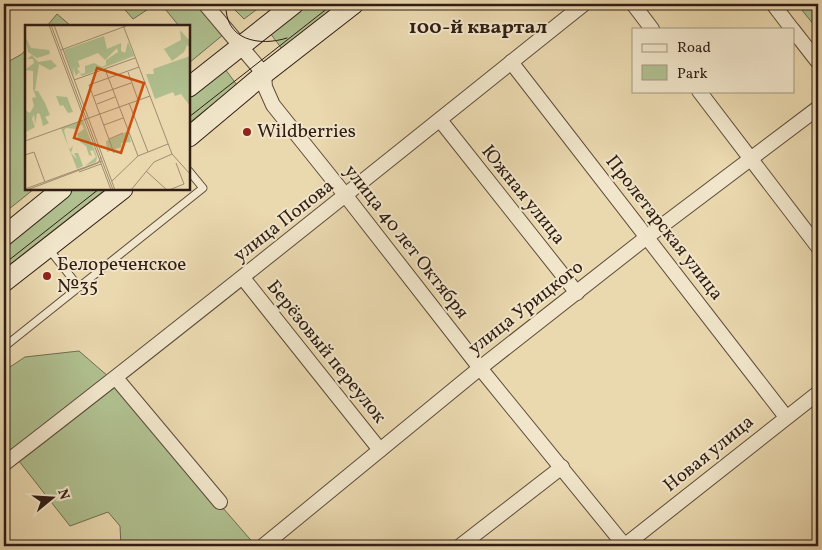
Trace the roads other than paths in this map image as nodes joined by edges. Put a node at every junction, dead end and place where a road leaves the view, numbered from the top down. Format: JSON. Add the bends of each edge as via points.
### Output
{"nodes":[{"id":1,"x":205,"y":4,"type":"edge"},
{"id":2,"x":294,"y":4,"type":"edge"},
{"id":3,"x":354,"y":4,"type":"edge"},
{"id":4,"x":584,"y":4,"type":"edge"},
{"id":5,"x":633,"y":4,"type":"edge"},
{"id":6,"x":773,"y":4,"type":"edge"},
{"id":7,"x":651,"y":28,"type":"edge"},
{"id":8,"x":792,"y":28,"type":"edge"},
{"id":9,"x":794,"y":30,"type":"edge"},
{"id":10,"x":240,"y":45,"type":"junction"},
{"id":11,"x":511,"y":62,"type":"junction"},
{"id":12,"x":818,"y":62,"type":"edge"},
{"id":13,"x":264,"y":74,"type":"junction"},
{"id":14,"x":190,"y":86,"type":"edge"},
{"id":15,"x":700,"y":92,"type":"edge"},
{"id":16,"x":818,"y":108,"type":"edge"},
{"id":17,"x":440,"y":120,"type":"junction"},
{"id":18,"x":190,"y":135,"type":"edge"},
{"id":19,"x":751,"y":160,"type":"junction"},
{"id":20,"x":190,"y":172,"type":"edge"},
{"id":21,"x":61,"y":190,"type":"edge"},
{"id":22,"x":122,"y":190,"type":"edge"},
{"id":23,"x":346,"y":196,"type":"junction"},
{"id":24,"x":4,"y":236,"type":"edge"},
{"id":25,"x":647,"y":237,"type":"junction"},
{"id":26,"x":48,"y":247,"type":"junction"},
{"id":27,"x":818,"y":247,"type":"edge"},
{"id":28,"x":243,"y":278,"type":"junction"},
{"id":29,"x":4,"y":282,"type":"edge"},
{"id":30,"x":79,"y":287,"type":"junction"},
{"id":31,"x":577,"y":292,"type":"junction"},
{"id":32,"x":4,"y":347,"type":"edge"},
{"id":33,"x":480,"y":368,"type":"junction"},
{"id":34,"x":116,"y":378,"type":"junction"},
{"id":35,"x":818,"y":393,"type":"edge"},
{"id":36,"x":786,"y":417,"type":"junction"},
{"id":37,"x":380,"y":450,"type":"junction"},
{"id":38,"x":4,"y":464,"type":"edge"},
{"id":39,"x":562,"y":467,"type":"junction"},
{"id":40,"x":220,"y":502,"type":"dead end"},
{"id":41,"x":263,"y":546,"type":"edge"},
{"id":42,"x":460,"y":546,"type":"edge"},
{"id":43,"x":625,"y":546,"type":"edge"}],
"edges":[{"from":1,"to":10,"type":"street","name":"улица 40 лет Октября"},
{"from":2,"to":10,"type":"street"},
{"from":3,"to":13,"type":"street"},
{"from":4,"to":11,"type":"street","name":"улица Попова"},
{"from":5,"to":7,"type":"street"},
{"from":6,"to":8,"type":"street"},
{"from":9,"to":12,"type":"street"},
{"from":10,"to":13,"type":"street","name":"улица 40 лет Октября"},
{"from":10,"to":14,"type":"street"},
{"from":11,"to":17,"type":"street","name":"улица Попова"},
{"from":11,"to":25,"type":"street","name":"Пролетарская улица"},
{"from":13,"to":18,"type":"street"},
{"from":13,"to":23,"type":"street","name":"улица 40 лет Октября","via":[[265,87],[273,105]]},
{"from":15,"to":19,"type":"street"},
{"from":16,"to":19,"type":"street","name":"улица Урицкого"},
{"from":17,"to":23,"type":"street","name":"улица Попова"},
{"from":17,"to":31,"type":"street","name":"Южная улица"},
{"from":19,"to":25,"type":"street","name":"улица Урицкого"},
{"from":19,"to":27,"type":"street"},
{"from":20,"to":30,"type":"lane","via":[[203,188]]},
{"from":21,"to":24,"type":"street"},
{"from":22,"to":26,"type":"street"},
{"from":23,"to":28,"type":"street","name":"улица Попова"},
{"from":23,"to":33,"type":"street","name":"улица 40 лет Октября"},
{"from":25,"to":31,"type":"street","name":"улица Урицкого"},
{"from":25,"to":36,"type":"street","name":"Пролетарская улица"},
{"from":26,"to":29,"type":"street"},
{"from":26,"to":30,"type":"lane"},
{"from":28,"to":34,"type":"street","name":"улица Попова"},
{"from":28,"to":37,"type":"street","name":"Берёзовый переулок"},
{"from":30,"to":32,"type":"lane"},
{"from":31,"to":33,"type":"street","name":"улица Урицкого"},
{"from":33,"to":37,"type":"street","name":"улица Урицкого"},
{"from":33,"to":39,"type":"street","name":"улица 40 лет Октября"},
{"from":34,"to":38,"type":"street","name":"улица Попова"},
{"from":34,"to":40,"type":"street"},
{"from":35,"to":36,"type":"street","name":"Новая улица"},
{"from":36,"to":43,"type":"street","name":"Новая улица"},
{"from":37,"to":41,"type":"street","name":"улица Урицкого"},
{"from":39,"to":42,"type":"street"},
{"from":39,"to":43,"type":"street","name":"улица 40 лет Октября"}]}
